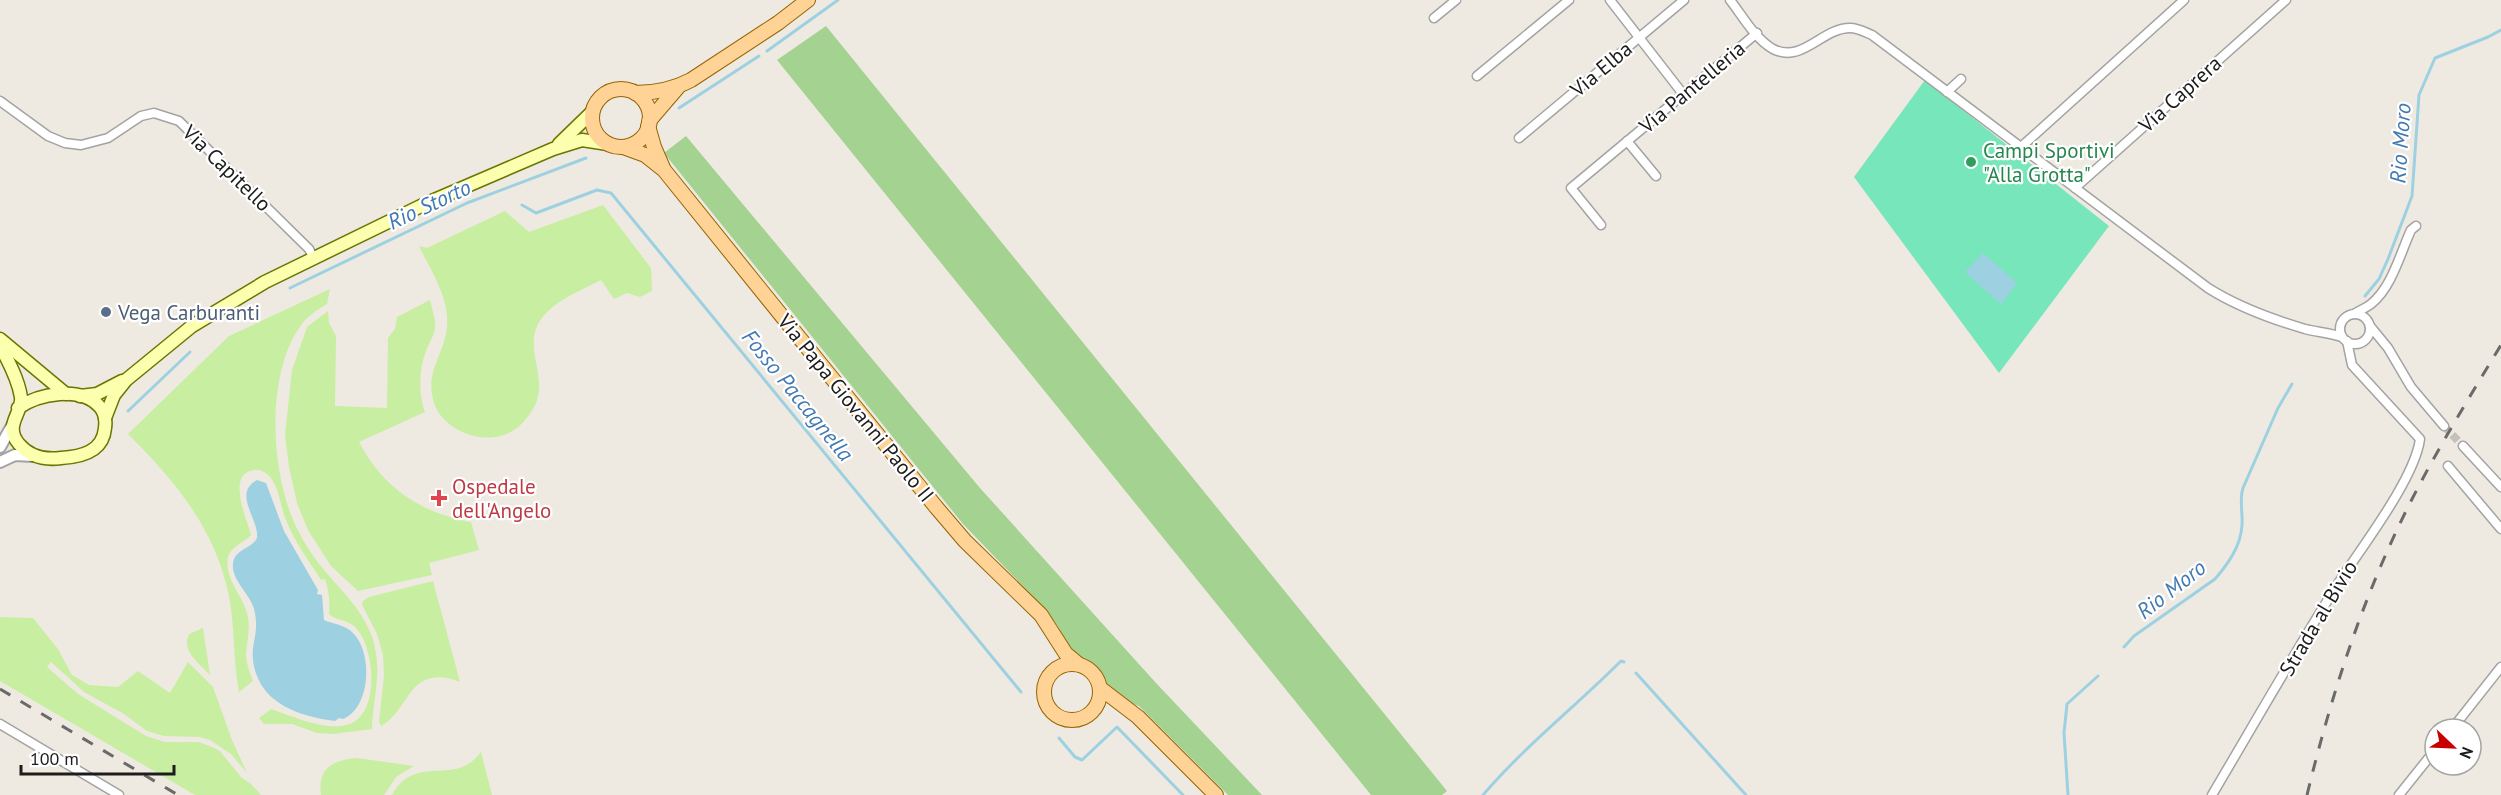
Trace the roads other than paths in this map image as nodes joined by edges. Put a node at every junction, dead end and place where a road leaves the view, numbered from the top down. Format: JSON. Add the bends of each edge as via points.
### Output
{"nodes":[{"id":1,"x":808,"y":0,"type":"edge"},
{"id":2,"x":1456,"y":0,"type":"edge"},
{"id":3,"x":1569,"y":0,"type":"edge"},
{"id":4,"x":1610,"y":0,"type":"edge"},
{"id":5,"x":1684,"y":0,"type":"edge"},
{"id":6,"x":1730,"y":0,"type":"edge"},
{"id":7,"x":2184,"y":0,"type":"edge"},
{"id":8,"x":2286,"y":0,"type":"edge"},
{"id":9,"x":1434,"y":18,"type":"dead end"},
{"id":10,"x":1757,"y":33,"type":"junction"},
{"id":11,"x":1639,"y":38,"type":"junction"},
{"id":12,"x":1477,"y":76,"type":"dead end"},
{"id":13,"x":1961,"y":79,"type":"dead end"},
{"id":14,"x":679,"y":86,"type":"junction"},
{"id":15,"x":1947,"y":92,"type":"junction"},
{"id":16,"x":635,"y":93,"type":"junction"},
{"id":17,"x":1683,"y":93,"type":"junction"},
{"id":18,"x":0,"y":101,"type":"edge"},
{"id":19,"x":592,"y":112,"type":"junction"},
{"id":20,"x":649,"y":124,"type":"junction"},
{"id":21,"x":1519,"y":138,"type":"dead end"},
{"id":22,"x":1627,"y":141,"type":"junction"},
{"id":23,"x":608,"y":144,"type":"junction"},
{"id":24,"x":623,"y":147,"type":"junction"},
{"id":25,"x":2021,"y":147,"type":"junction"},
{"id":26,"x":553,"y":149,"type":"junction"},
{"id":27,"x":664,"y":170,"type":"junction"},
{"id":28,"x":1656,"y":176,"type":"dead end"},
{"id":29,"x":2075,"y":188,"type":"junction"},
{"id":30,"x":1601,"y":225,"type":"dead end"},
{"id":31,"x":2416,"y":226,"type":"dead end"},
{"id":32,"x":313,"y":257,"type":"junction"},
{"id":33,"x":2371,"y":304,"type":"junction"},
{"id":34,"x":2354,"y":314,"type":"junction"},
{"id":35,"x":2369,"y":322,"type":"junction"},
{"id":36,"x":2341,"y":323,"type":"junction"},
{"id":37,"x":2322,"y":331,"type":"junction"},
{"id":38,"x":0,"y":339,"type":"edge"},
{"id":39,"x":2344,"y":339,"type":"junction"},
{"id":40,"x":2383,"y":342,"type":"junction"},
{"id":41,"x":2361,"y":343,"type":"junction"},
{"id":42,"x":0,"y":346,"type":"edge"},
{"id":43,"x":2357,"y":370,"type":"junction"},
{"id":44,"x":126,"y":380,"type":"junction"},
{"id":45,"x":66,"y":394,"type":"junction"},
{"id":46,"x":80,"y":396,"type":"junction"},
{"id":47,"x":18,"y":408,"type":"junction"},
{"id":48,"x":105,"y":418,"type":"junction"},
{"id":49,"x":13,"y":423,"type":"junction"},
{"id":50,"x":2444,"y":426,"type":"tunnel mouth"},
{"id":51,"x":2463,"y":446,"type":"tunnel mouth"},
{"id":52,"x":0,"y":447,"type":"edge"},
{"id":53,"x":33,"y":456,"type":"junction"},
{"id":54,"x":0,"y":462,"type":"edge"},
{"id":55,"x":2448,"y":466,"type":"dead end"},
{"id":56,"x":2501,"y":487,"type":"edge"},
{"id":57,"x":2501,"y":529,"type":"edge"},
{"id":58,"x":1056,"y":639,"type":"junction"},
{"id":59,"x":1078,"y":664,"type":"junction"},
{"id":60,"x":2501,"y":667,"type":"edge"},
{"id":61,"x":1052,"y":673,"type":"junction"},
{"id":62,"x":1100,"y":688,"type":"junction"},
{"id":63,"x":1092,"y":712,"type":"junction"},
{"id":64,"x":1138,"y":717,"type":"junction"},
{"id":65,"x":2461,"y":717,"type":"edge"},
{"id":66,"x":0,"y":724,"type":"edge"},
{"id":67,"x":2423,"y":765,"type":"edge"},
{"id":68,"x":119,"y":795,"type":"edge"},
{"id":69,"x":1216,"y":795,"type":"edge"},
{"id":70,"x":2212,"y":795,"type":"edge"},
{"id":71,"x":2399,"y":795,"type":"edge"}],
"edges":[{"from":1,"to":14,"type":"main road"},
{"from":2,"to":9,"type":"street"},
{"from":3,"to":12,"type":"street"},
{"from":4,"to":11,"type":"street"},
{"from":5,"to":11,"type":"street","name":"Via Elba"},
{"from":6,"to":10,"type":"street"},
{"from":7,"to":25,"type":"street"},
{"from":8,"to":29,"type":"street","name":"Via Caprera"},
{"from":10,"to":15,"type":"street","via":[[1773,49],[1791,53],[1841,29],[1856,29],[1872,35]]},
{"from":10,"to":17,"type":"street","name":"Via Pantelleria"},
{"from":11,"to":17,"type":"street"},
{"from":11,"to":21,"type":"street","name":"Via Elba"},
{"from":13,"to":15,"type":"street"},
{"from":14,"to":16,"type":"main road"},
{"from":14,"to":20,"type":"main road"},
{"from":15,"to":25,"type":"street"},
{"from":16,"to":19,"type":"main road","via":[[622,89],[609,92],[597,101]]},
{"from":16,"to":20,"type":"main road","via":[[646,105]]},
{"from":17,"to":22,"type":"street","name":"Via Pantelleria"},
{"from":18,"to":32,"type":"street","name":"Via Capitello","via":[[48,136],[81,145],[108,138],[141,116],[154,114],[179,121]]},
{"from":19,"to":23,"type":"main road","via":[[596,133]]},
{"from":19,"to":26,"type":"main road"},
{"from":20,"to":24,"type":"main road","via":[[639,141]]},
{"from":20,"to":27,"type":"main road","name":"Via Papa Giovanni Paolo II"},
{"from":22,"to":28,"type":"street","name":"Via Pantelleria"},
{"from":22,"to":30,"type":"street","name":"Via Pantelleria","via":[[1571,188]]},
{"from":23,"to":24,"type":"main road"},
{"from":23,"to":26,"type":"main road","via":[[582,140]]},
{"from":24,"to":27,"type":"main road","name":"Via Papa Giovanni Paolo II","via":[[645,155]]},
{"from":25,"to":29,"type":"street"},
{"from":26,"to":32,"type":"main road"},
{"from":27,"to":58,"type":"main road","name":"Via Papa Giovanni Paolo II","via":[[936,507],[1041,615]]},
{"from":29,"to":37,"type":"street","via":[[2224,299],[2263,316]]},
{"from":31,"to":33,"type":"street"},
{"from":32,"to":44,"type":"main road","via":[[200,321]]},
{"from":33,"to":34,"type":"street"},
{"from":33,"to":35,"type":"street"},
{"from":34,"to":35,"type":"street"},
{"from":34,"to":36,"type":"street"},
{"from":35,"to":40,"type":"street"},
{"from":35,"to":41,"type":"street","via":[[2370,334]]},
{"from":36,"to":37,"type":"street"},
{"from":36,"to":39,"type":"street"},
{"from":37,"to":39,"type":"street"},
{"from":38,"to":45,"type":"main road"},
{"from":39,"to":41,"type":"street"},
{"from":39,"to":43,"type":"street"},
{"from":40,"to":41,"type":"street"},
{"from":40,"to":50,"type":"street","via":[[2406,380]]},
{"from":41,"to":43,"type":"street","via":[[2355,354]]},
{"from":42,"to":47,"type":"main road","via":[[21,399]]},
{"from":43,"to":70,"type":"street","name":"Strada al Bivio","via":[[2421,439],[2419,450],[2409,473]]},
{"from":44,"to":46,"type":"main road","via":[[98,394]]},
{"from":44,"to":48,"type":"main road","via":[[114,395]]},
{"from":45,"to":46,"type":"main road"},
{"from":45,"to":47,"type":"main road","via":[[42,396]]},
{"from":46,"to":48,"type":"main road","via":[[100,407]]},
{"from":47,"to":49,"type":"main road"},
{"from":48,"to":53,"type":"main road","via":[[101,442],[84,455],[55,459]]},
{"from":49,"to":52,"type":"street"},
{"from":49,"to":53,"type":"main road","via":[[18,443]]},
{"from":51,"to":56,"type":"street"},
{"from":53,"to":54,"type":"street","via":[[15,455]]},
{"from":55,"to":57,"type":"street"},
{"from":58,"to":59,"type":"main road","name":"Via Papa Giovanni Paolo II"},
{"from":58,"to":61,"type":"main road","via":[[1058,653]]},
{"from":59,"to":61,"type":"main road","via":[[1065,665]]},
{"from":59,"to":62,"type":"main road","via":[[1094,674]]},
{"from":60,"to":65,"type":"street"},
{"from":61,"to":63,"type":"main road","via":[[1045,693],[1052,711],[1073,720]]},
{"from":62,"to":63,"type":"main road"},
{"from":62,"to":64,"type":"main road"},
{"from":63,"to":64,"type":"main road","via":[[1109,708]]},
{"from":64,"to":69,"type":"main road"},
{"from":66,"to":68,"type":"street"},
{"from":67,"to":71,"type":"street"}]}
